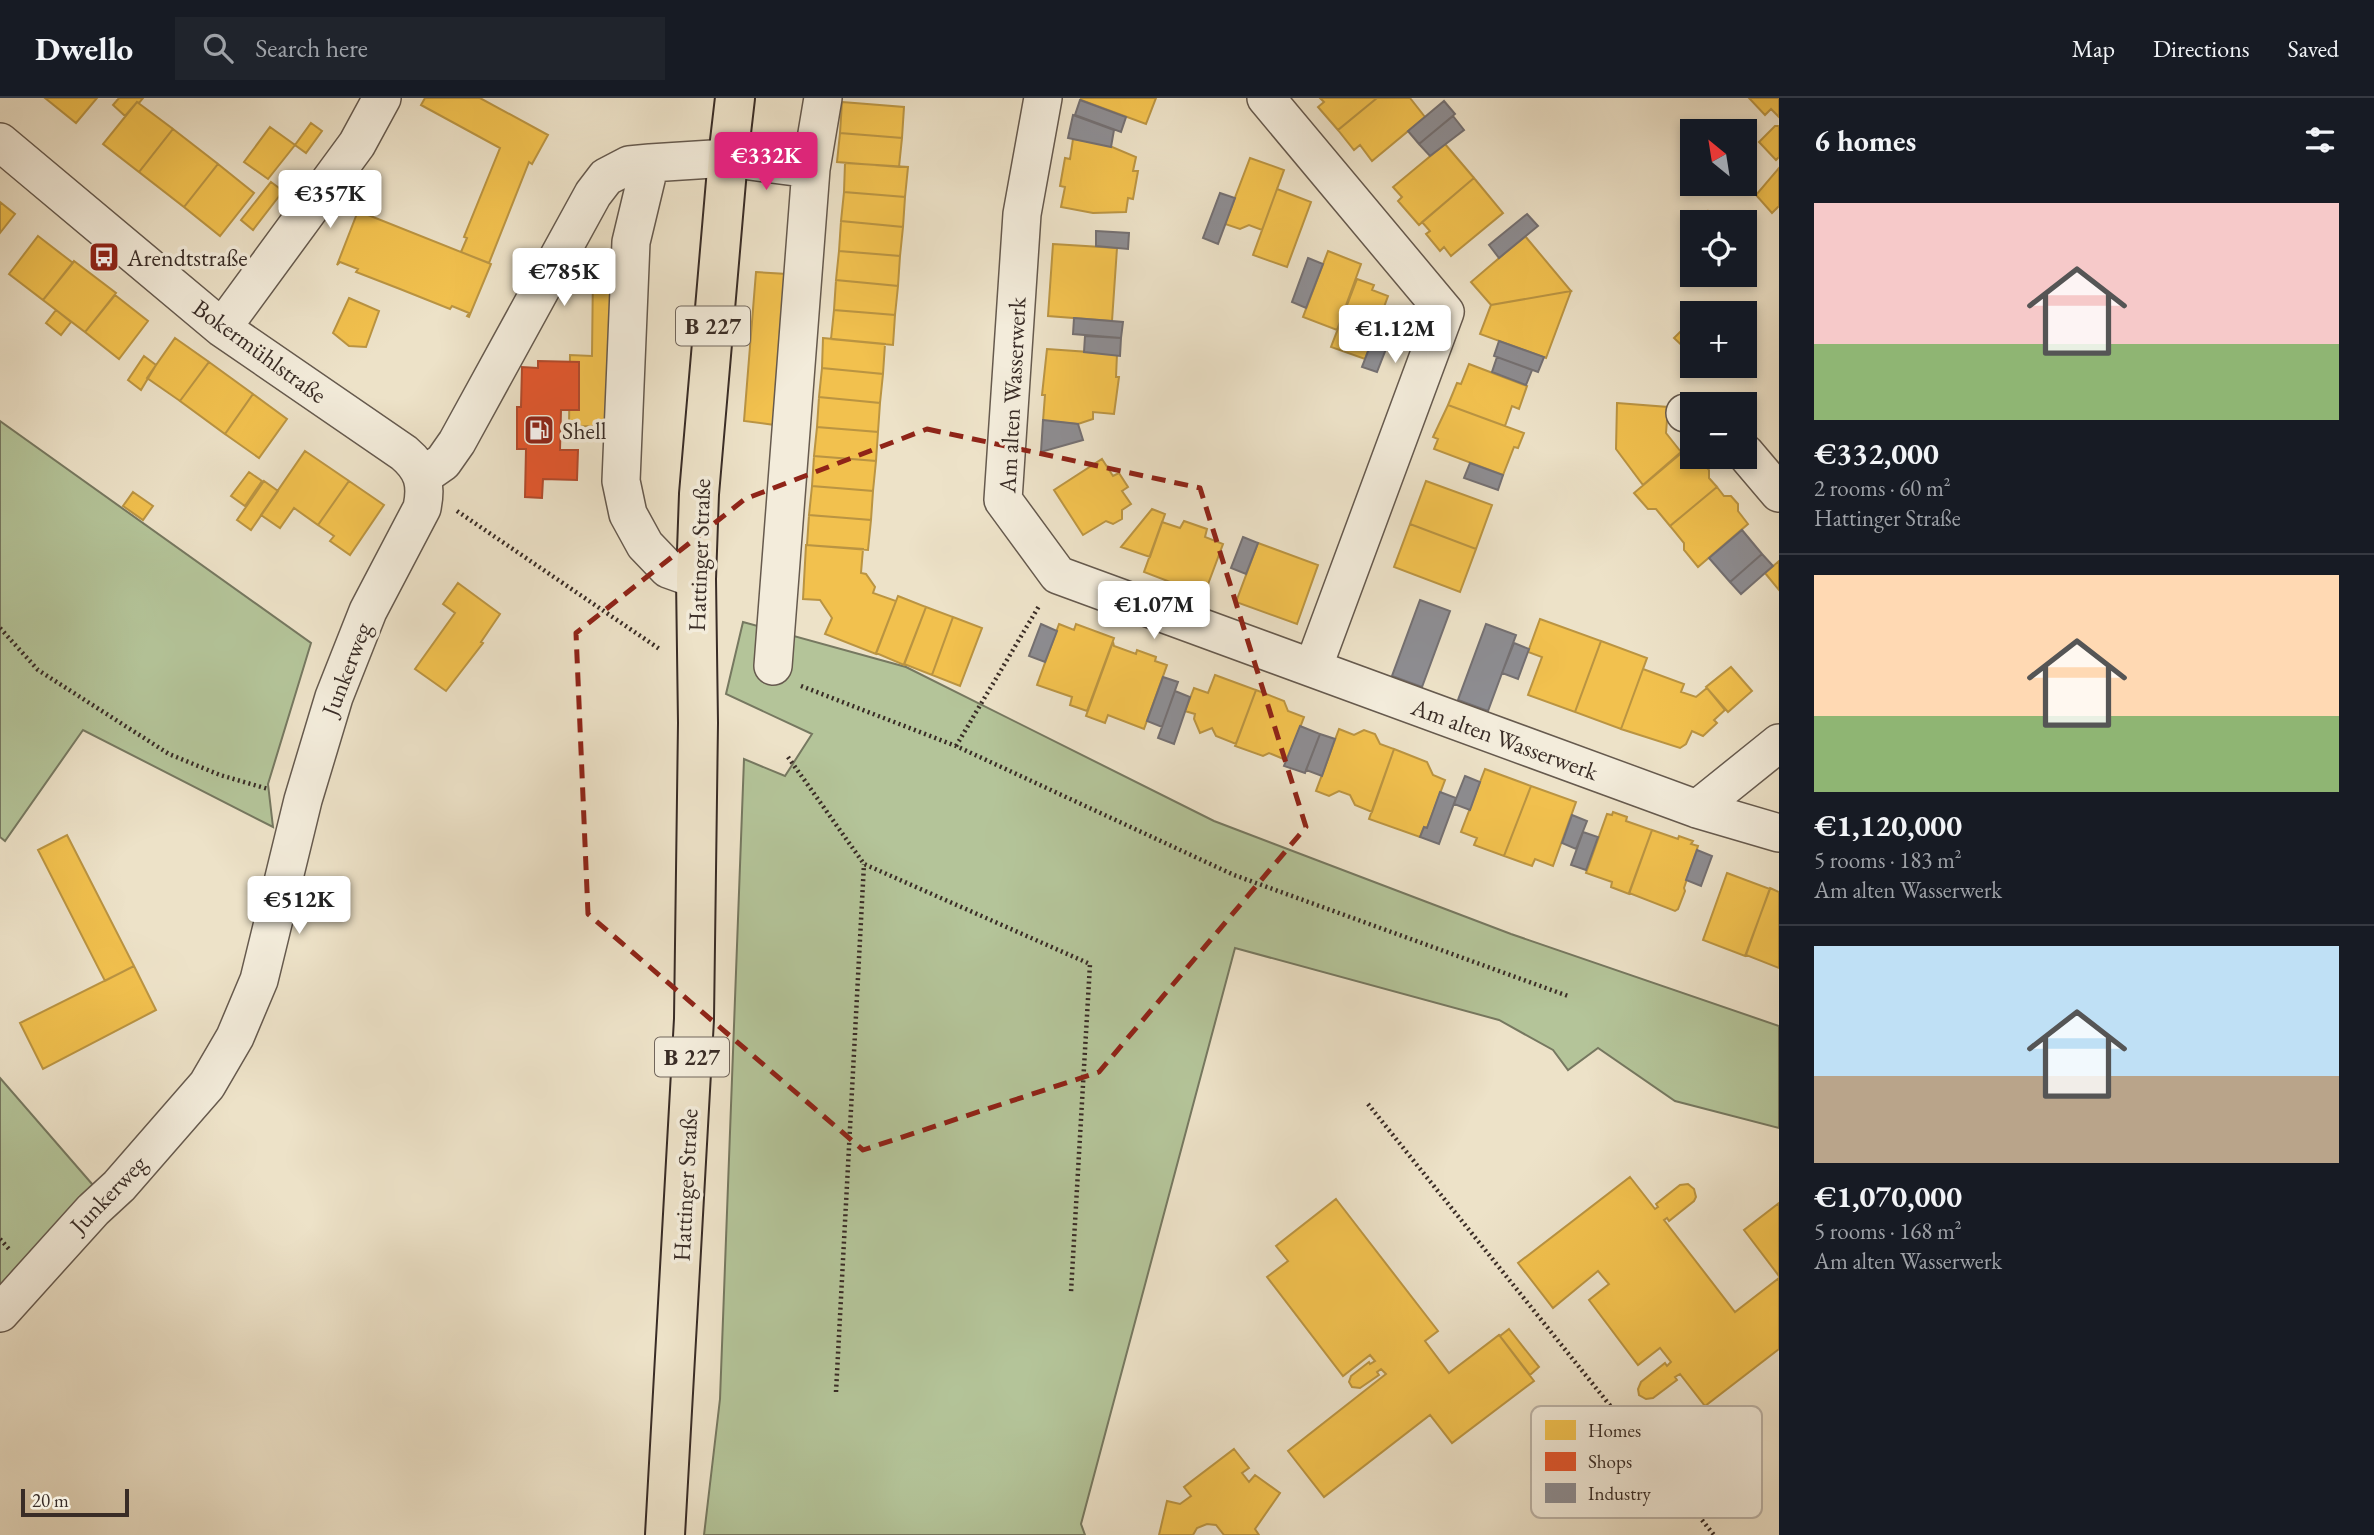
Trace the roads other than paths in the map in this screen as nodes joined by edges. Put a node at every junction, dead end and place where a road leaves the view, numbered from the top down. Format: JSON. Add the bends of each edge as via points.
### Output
{"nodes":[{"id":1,"x":382,"y":98,"type":"edge"},
{"id":2,"x":735,"y":98,"type":"edge"},
{"id":3,"x":823,"y":98,"type":"edge"},
{"id":4,"x":1043,"y":98,"type":"edge"},
{"id":5,"x":1266,"y":98,"type":"edge"},
{"id":6,"x":0,"y":142,"type":"edge"},
{"id":7,"x":728,"y":158,"type":"junction"},
{"id":8,"x":650,"y":163,"type":"junction"},
{"id":9,"x":811,"y":169,"type":"junction"},
{"id":10,"x":222,"y":328,"type":"junction"},
{"id":11,"x":1757,"y":467,"type":"edge"},
{"id":12,"x":423,"y":476,"type":"junction"},
{"id":13,"x":1779,"y":493,"type":"edge"},
{"id":14,"x":696,"y":579,"type":"junction"},
{"id":15,"x":773,"y":666,"type":"road end"},
{"id":16,"x":1313,"y":668,"type":"junction"},
{"id":17,"x":1779,"y":743,"type":"edge"},
{"id":18,"x":1698,"y":810,"type":"junction"},
{"id":19,"x":1779,"y":832,"type":"edge"},
{"id":20,"x":0,"y":1313,"type":"edge"},
{"id":21,"x":665,"y":1535,"type":"edge"}],
"edges":[{"from":1,"to":10,"type":"street","via":[[357,144]]},
{"from":2,"to":7,"type":"main road","number":"B 227"},
{"from":3,"to":9,"type":"street"},
{"from":4,"to":16,"type":"street","name":"Am alten Wasserwerk","via":[[1021,214],[1003,500],[1058,575]]},
{"from":5,"to":16,"type":"street","via":[[1445,312]]},
{"from":6,"to":10,"type":"street","name":"Bokermühlstraße"},
{"from":7,"to":8,"type":"street"},
{"from":7,"to":9,"type":"street"},
{"from":7,"to":14,"type":"main road","name":"Hattinger Straße","number":"B 227"},
{"from":8,"to":12,"type":"street","via":[[629,166],[606,177],[593,194],[457,442],[443,462]]},
{"from":8,"to":14,"type":"street","via":[[631,242],[621,481],[628,514],[645,545],[668,569]]},
{"from":9,"to":15,"type":"street"},
{"from":10,"to":12,"type":"street","name":"Bokermühlstraße","via":[[404,453]]},
{"from":11,"to":13,"type":"street"},
{"from":12,"to":20,"type":"street","name":"Junkerweg","via":[[422,509],[368,611],[334,697],[303,800],[259,980],[235,1037],[207,1085]]},
{"from":14,"to":21,"type":"main road","name":"Hattinger Straße","number":"B 227","via":[[694,1019]]},
{"from":16,"to":18,"type":"street","name":"Am alten Wasserwerk"},
{"from":17,"to":18,"type":"street"},
{"from":18,"to":19,"type":"street","name":"Am alten Wasserwerk"}]}
